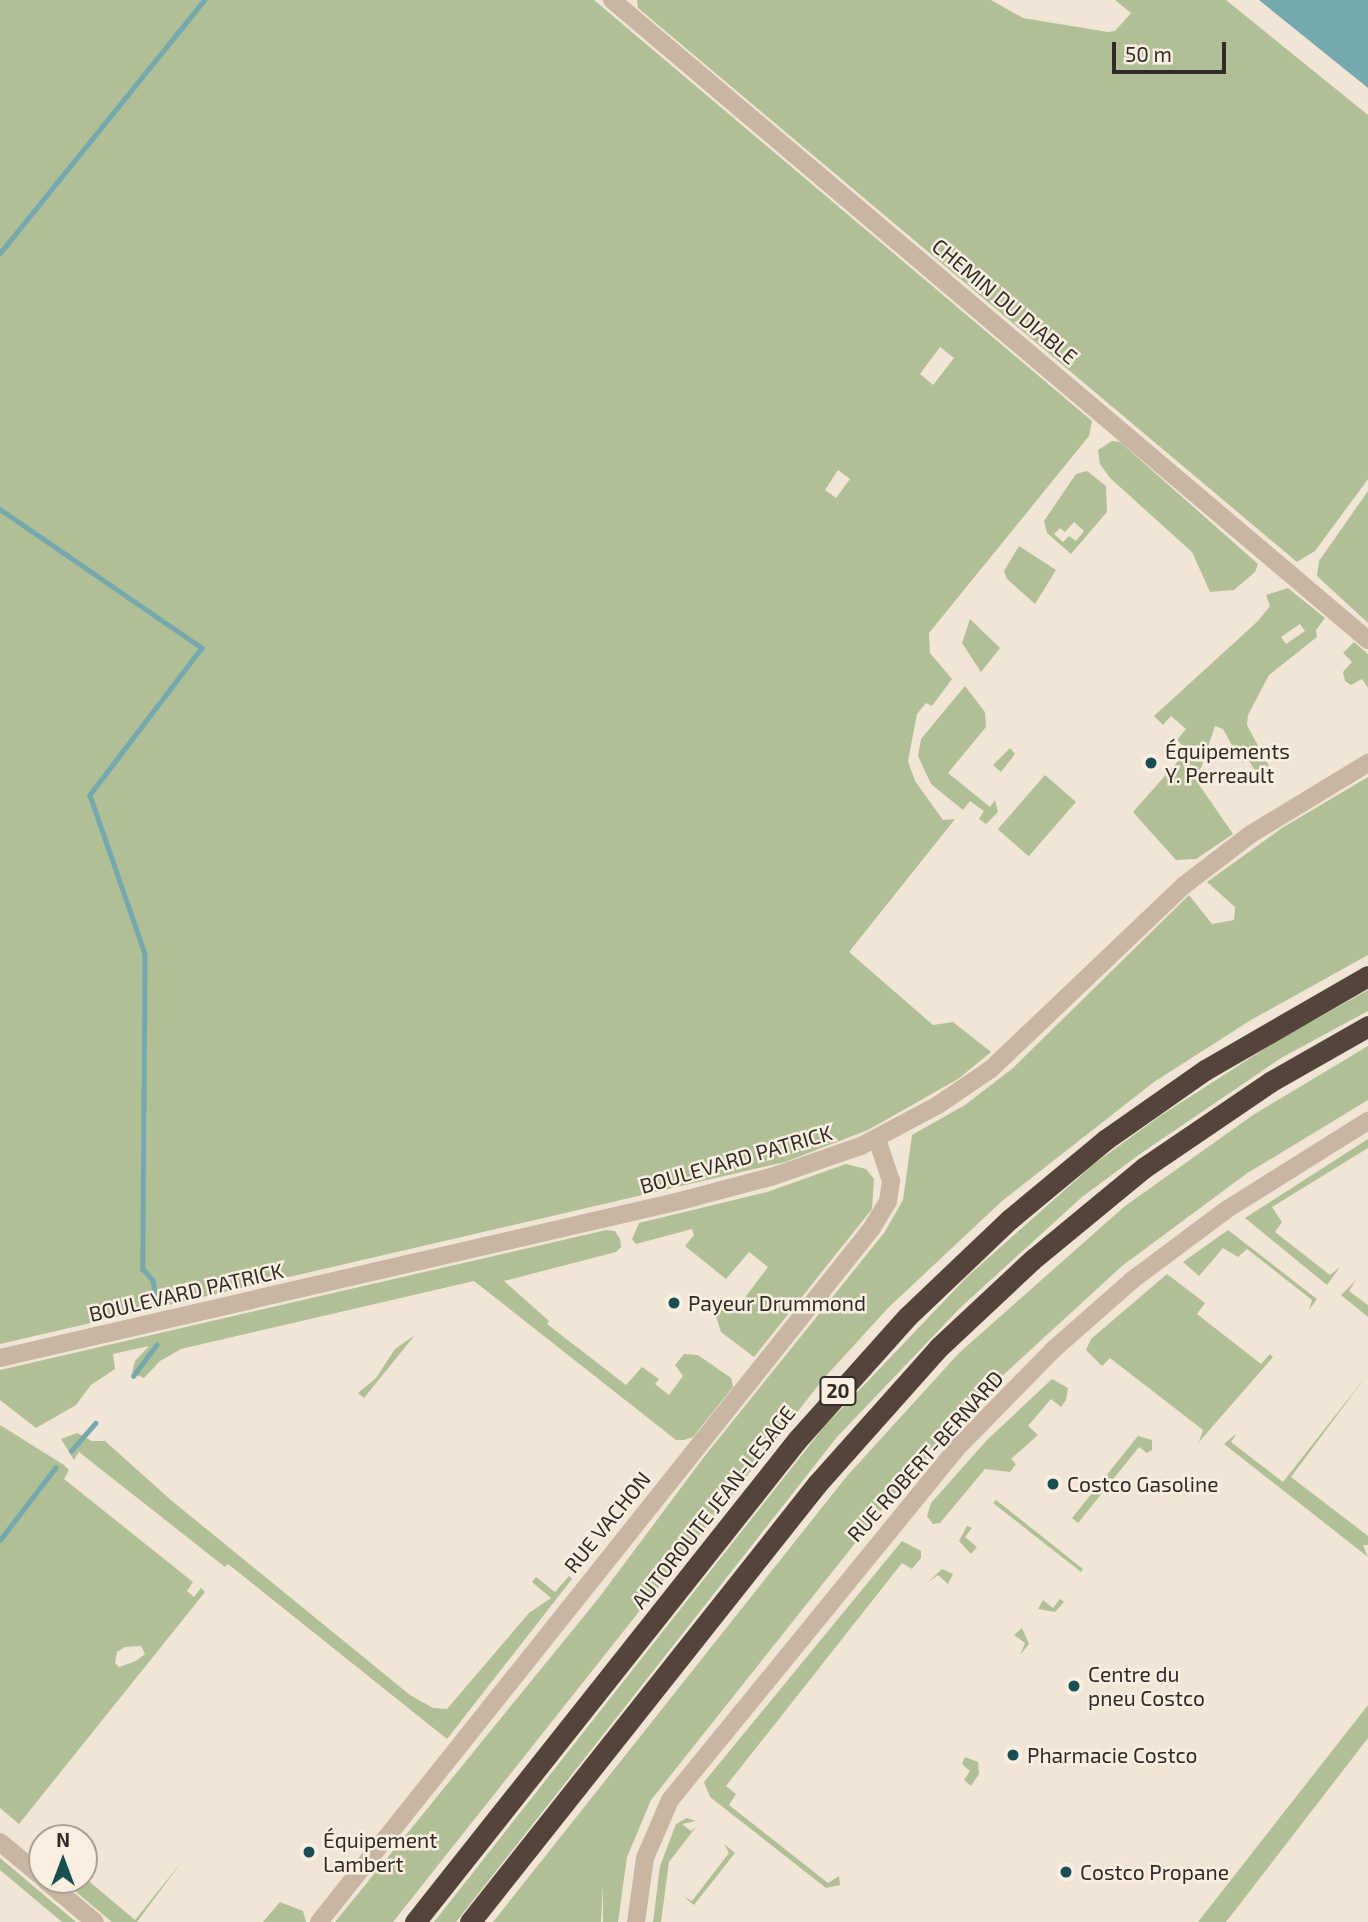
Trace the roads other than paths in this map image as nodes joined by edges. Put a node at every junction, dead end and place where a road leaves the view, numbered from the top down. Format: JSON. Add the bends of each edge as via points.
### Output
{"nodes":[{"id":1,"x":612,"y":0,"type":"edge"},
{"id":2,"x":1368,"y":640,"type":"edge"},
{"id":3,"x":1368,"y":764,"type":"edge"},
{"id":4,"x":1368,"y":976,"type":"edge"},
{"id":5,"x":1368,"y":1026,"type":"edge"},
{"id":6,"x":1368,"y":1121,"type":"edge"},
{"id":7,"x":877,"y":1139,"type":"junction"},
{"id":8,"x":0,"y":1358,"type":"edge"},
{"id":9,"x":0,"y":1842,"type":"edge"},
{"id":10,"x":28,"y":1866,"type":"edge"},
{"id":11,"x":62,"y":1894,"type":"edge"},
{"id":12,"x":95,"y":1922,"type":"edge"},
{"id":13,"x":319,"y":1922,"type":"edge"},
{"id":14,"x":415,"y":1922,"type":"edge"},
{"id":15,"x":470,"y":1922,"type":"edge"},
{"id":16,"x":636,"y":1922,"type":"edge"}],
"edges":[{"from":1,"to":2,"type":"street","name":"CHEMIN DU DIABLE"},
{"from":3,"to":7,"type":"street","name":"BOULEVARD PATRICK","via":[[1284,813],[1215,862],[1171,897],[1007,1055],[946,1100]]},
{"from":4,"to":14,"type":"highway","name":"AUTOROUTE JEAN-LESAGE","number":"20","via":[[1205,1070],[1105,1140],[1003,1226],[908,1316],[797,1440]]},
{"from":5,"to":15,"type":"highway","number":"20","via":[[1261,1088],[1145,1167],[1032,1260],[951,1336],[817,1484]]},
{"from":6,"to":16,"type":"street","name":"RUE ROBERT-BERNARD","via":[[1234,1204],[1131,1281],[957,1448],[670,1800],[645,1858]]},
{"from":7,"to":8,"type":"street","name":"BOULEVARD PATRICK","via":[[796,1170],[680,1201]]},
{"from":7,"to":13,"type":"street","name":"RUE VACHON","via":[[891,1181],[888,1201],[872,1228]]},
{"from":9,"to":10,"type":"street"},
{"from":11,"to":12,"type":"street"}]}
